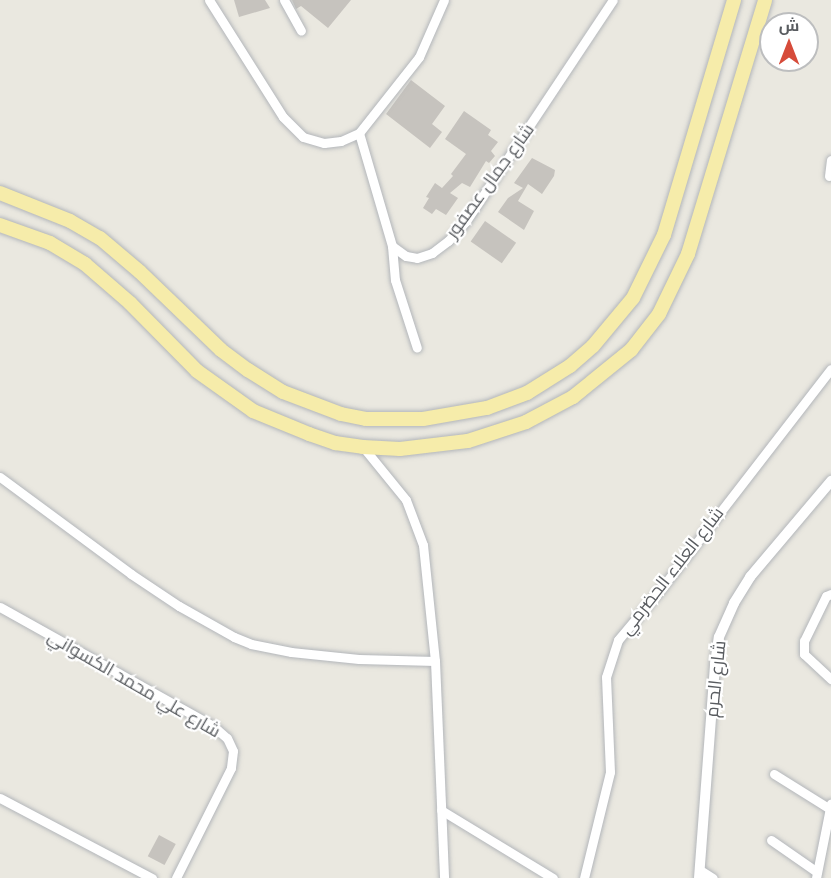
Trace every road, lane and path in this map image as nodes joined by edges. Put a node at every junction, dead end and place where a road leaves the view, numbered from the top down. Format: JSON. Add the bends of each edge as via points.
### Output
{"nodes":[{"id":1,"x":210,"y":0,"type":"edge"},
{"id":2,"x":284,"y":0,"type":"edge"},
{"id":3,"x":444,"y":0,"type":"edge"},
{"id":4,"x":613,"y":0,"type":"edge"},
{"id":5,"x":734,"y":0,"type":"edge"},
{"id":6,"x":765,"y":0,"type":"edge"},
{"id":7,"x":301,"y":31,"type":"dead end"},
{"id":8,"x":358,"y":133,"type":"junction"},
{"id":9,"x":831,"y":160,"type":"edge"},
{"id":10,"x":829,"y":176,"type":"dead end"},
{"id":11,"x":0,"y":193,"type":"edge"},
{"id":12,"x":0,"y":225,"type":"edge"},
{"id":13,"x":392,"y":246,"type":"junction"},
{"id":14,"x":417,"y":348,"type":"dead end"},
{"id":15,"x":831,"y":369,"type":"edge"},
{"id":16,"x":363,"y":447,"type":"junction"},
{"id":17,"x":0,"y":477,"type":"edge"},
{"id":18,"x":831,"y":481,"type":"edge"},
{"id":19,"x":831,"y":594,"type":"edge"},
{"id":20,"x":0,"y":607,"type":"edge"},
{"id":21,"x":435,"y":661,"type":"junction"},
{"id":22,"x":831,"y":679,"type":"edge"},
{"id":23,"x":774,"y":774,"type":"dead end"},
{"id":24,"x":0,"y":798,"type":"edge"},
{"id":25,"x":830,"y":806,"type":"edge"},
{"id":26,"x":441,"y":810,"type":"junction"},
{"id":27,"x":771,"y":840,"type":"dead end"},
{"id":28,"x":827,"y":840,"type":"edge"},
{"id":29,"x":700,"y":874,"type":"edge"},
{"id":30,"x":817,"y":875,"type":"edge"},
{"id":31,"x":585,"y":876,"type":"edge"},
{"id":32,"x":152,"y":878,"type":"edge"},
{"id":33,"x":176,"y":878,"type":"edge"},
{"id":34,"x":444,"y":878,"type":"edge"},
{"id":35,"x":553,"y":878,"type":"edge"},
{"id":36,"x":713,"y":878,"type":"edge"}],
"edges":[{"from":1,"to":8,"type":"street","via":[[294,130],[324,143]]},
{"from":2,"to":7,"type":"street"},
{"from":3,"to":8,"type":"street","via":[[418,57]]},
{"from":4,"to":13,"type":"street","name":"شارع جمال عصفور","via":[[458,231],[432,253],[417,258]]},
{"from":5,"to":11,"type":"main road","via":[[664,235],[633,298],[593,346],[570,366],[527,393],[487,408],[423,419],[366,419],[283,392],[221,350],[100,238],[59,216]]},
{"from":6,"to":16,"type":"main road","via":[[688,254],[666,302],[631,350],[578,394],[526,422],[468,441],[400,449]]},
{"from":8,"to":13,"type":"street"},
{"from":9,"to":10,"type":"street"},
{"from":12,"to":16,"type":"main road","via":[[50,243],[85,264],[197,371],[253,411],[335,443]]},
{"from":13,"to":14,"type":"street","via":[[395,280]]},
{"from":15,"to":31,"type":"street","name":"شارع العلاء الحضرمي","via":[[611,653],[606,677],[609,780]]},
{"from":16,"to":21,"type":"street","via":[[398,488],[421,534]]},
{"from":17,"to":21,"type":"street","via":[[160,593],[251,645],[359,660]]},
{"from":18,"to":29,"type":"street","name":"شارع الحرم","via":[[750,578],[719,637]]},
{"from":19,"to":22,"type":"street","via":[[826,596],[804,641],[804,654]]},
{"from":20,"to":33,"type":"street","name":"شارع علي محمد الكسواني","via":[[213,726],[227,738],[233,751],[231,768]]},
{"from":21,"to":26,"type":"street"},
{"from":23,"to":25,"type":"street"},
{"from":24,"to":32,"type":"street"},
{"from":25,"to":28,"type":"street"},
{"from":26,"to":34,"type":"street"},
{"from":26,"to":35,"type":"street"},
{"from":27,"to":30,"type":"street"},
{"from":28,"to":30,"type":"street"},
{"from":29,"to":36,"type":"street"}]}
